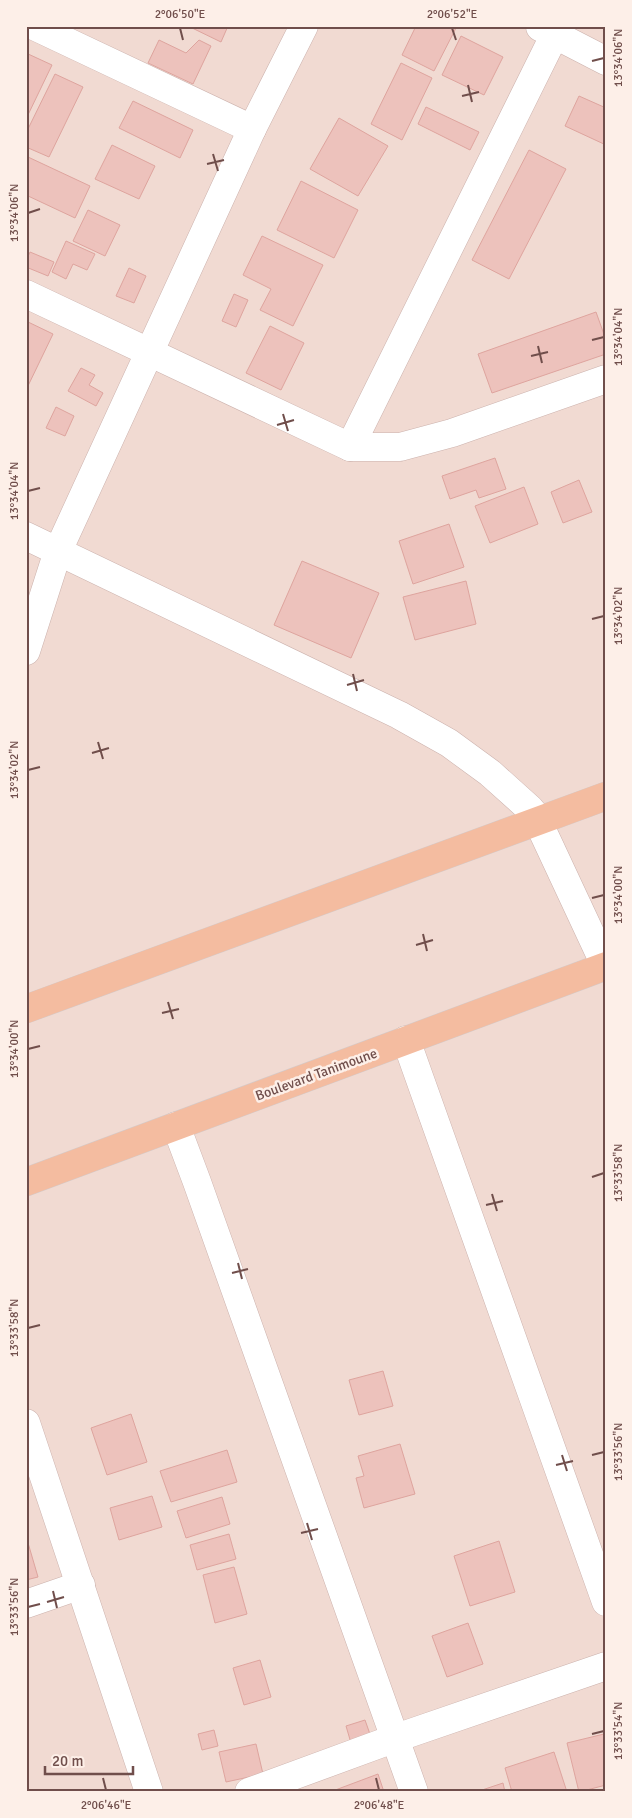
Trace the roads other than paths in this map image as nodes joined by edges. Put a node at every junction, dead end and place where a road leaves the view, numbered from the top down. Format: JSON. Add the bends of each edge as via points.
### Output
{"nodes":[{"id":1,"x":34,"y":26,"type":"edge"},
{"id":2,"x":304,"y":26,"type":"edge"},
{"id":3,"x":547,"y":30,"type":"edge"},
{"id":4,"x":606,"y":61,"type":"edge"},
{"id":5,"x":252,"y":129,"type":"junction"},
{"id":6,"x":26,"y":294,"type":"edge"},
{"id":7,"x":149,"y":353,"type":"junction"},
{"id":8,"x":606,"y":379,"type":"edge"},
{"id":9,"x":350,"y":447,"type":"junction"},
{"id":10,"x":26,"y":536,"type":"edge"},
{"id":11,"x":58,"y":551,"type":"junction"},
{"id":12,"x":26,"y":651,"type":"edge"},
{"id":13,"x":606,"y":796,"type":"edge"},
{"id":14,"x":539,"y":821,"type":"junction"},
{"id":15,"x":606,"y":966,"type":"edge"},
{"id":16,"x":26,"y":1009,"type":"edge"},
{"id":17,"x":406,"y":1040,"type":"junction"},
{"id":18,"x":176,"y":1126,"type":"junction"},
{"id":19,"x":26,"y":1182,"type":"edge"},
{"id":20,"x":26,"y":1423,"type":"edge"},
{"id":21,"x":81,"y":1585,"type":"junction"},
{"id":22,"x":606,"y":1602,"type":"edge"},
{"id":23,"x":26,"y":1604,"type":"edge"},
{"id":24,"x":606,"y":1666,"type":"edge"},
{"id":25,"x":396,"y":1738,"type":"junction"},
{"id":26,"x":149,"y":1792,"type":"edge"},
{"id":27,"x":249,"y":1792,"type":"edge"},
{"id":28,"x":414,"y":1792,"type":"edge"}],
"edges":[{"from":1,"to":5,"type":"street"},
{"from":2,"to":5,"type":"street"},
{"from":3,"to":4,"type":"street"},
{"from":3,"to":9,"type":"street"},
{"from":5,"to":7,"type":"street"},
{"from":6,"to":7,"type":"street"},
{"from":7,"to":9,"type":"street"},
{"from":7,"to":11,"type":"street"},
{"from":8,"to":9,"type":"street","via":[[452,433],[400,447]]},
{"from":10,"to":11,"type":"street"},
{"from":11,"to":12,"type":"street"},
{"from":11,"to":14,"type":"street","via":[[399,715],[449,743],[490,773]]},
{"from":13,"to":14,"type":"main road"},
{"from":14,"to":15,"type":"street"},
{"from":14,"to":16,"type":"main road"},
{"from":15,"to":17,"type":"main road","name":"Boulevard Tanimoune"},
{"from":17,"to":18,"type":"main road","name":"Boulevard Tanimoune"},
{"from":17,"to":22,"type":"street"},
{"from":18,"to":19,"type":"main road","name":"Boulevard Tanimoune"},
{"from":18,"to":25,"type":"street"},
{"from":20,"to":21,"type":"street"},
{"from":21,"to":23,"type":"street"},
{"from":21,"to":26,"type":"street"},
{"from":24,"to":25,"type":"street"},
{"from":25,"to":27,"type":"street"},
{"from":25,"to":28,"type":"street"}]}
